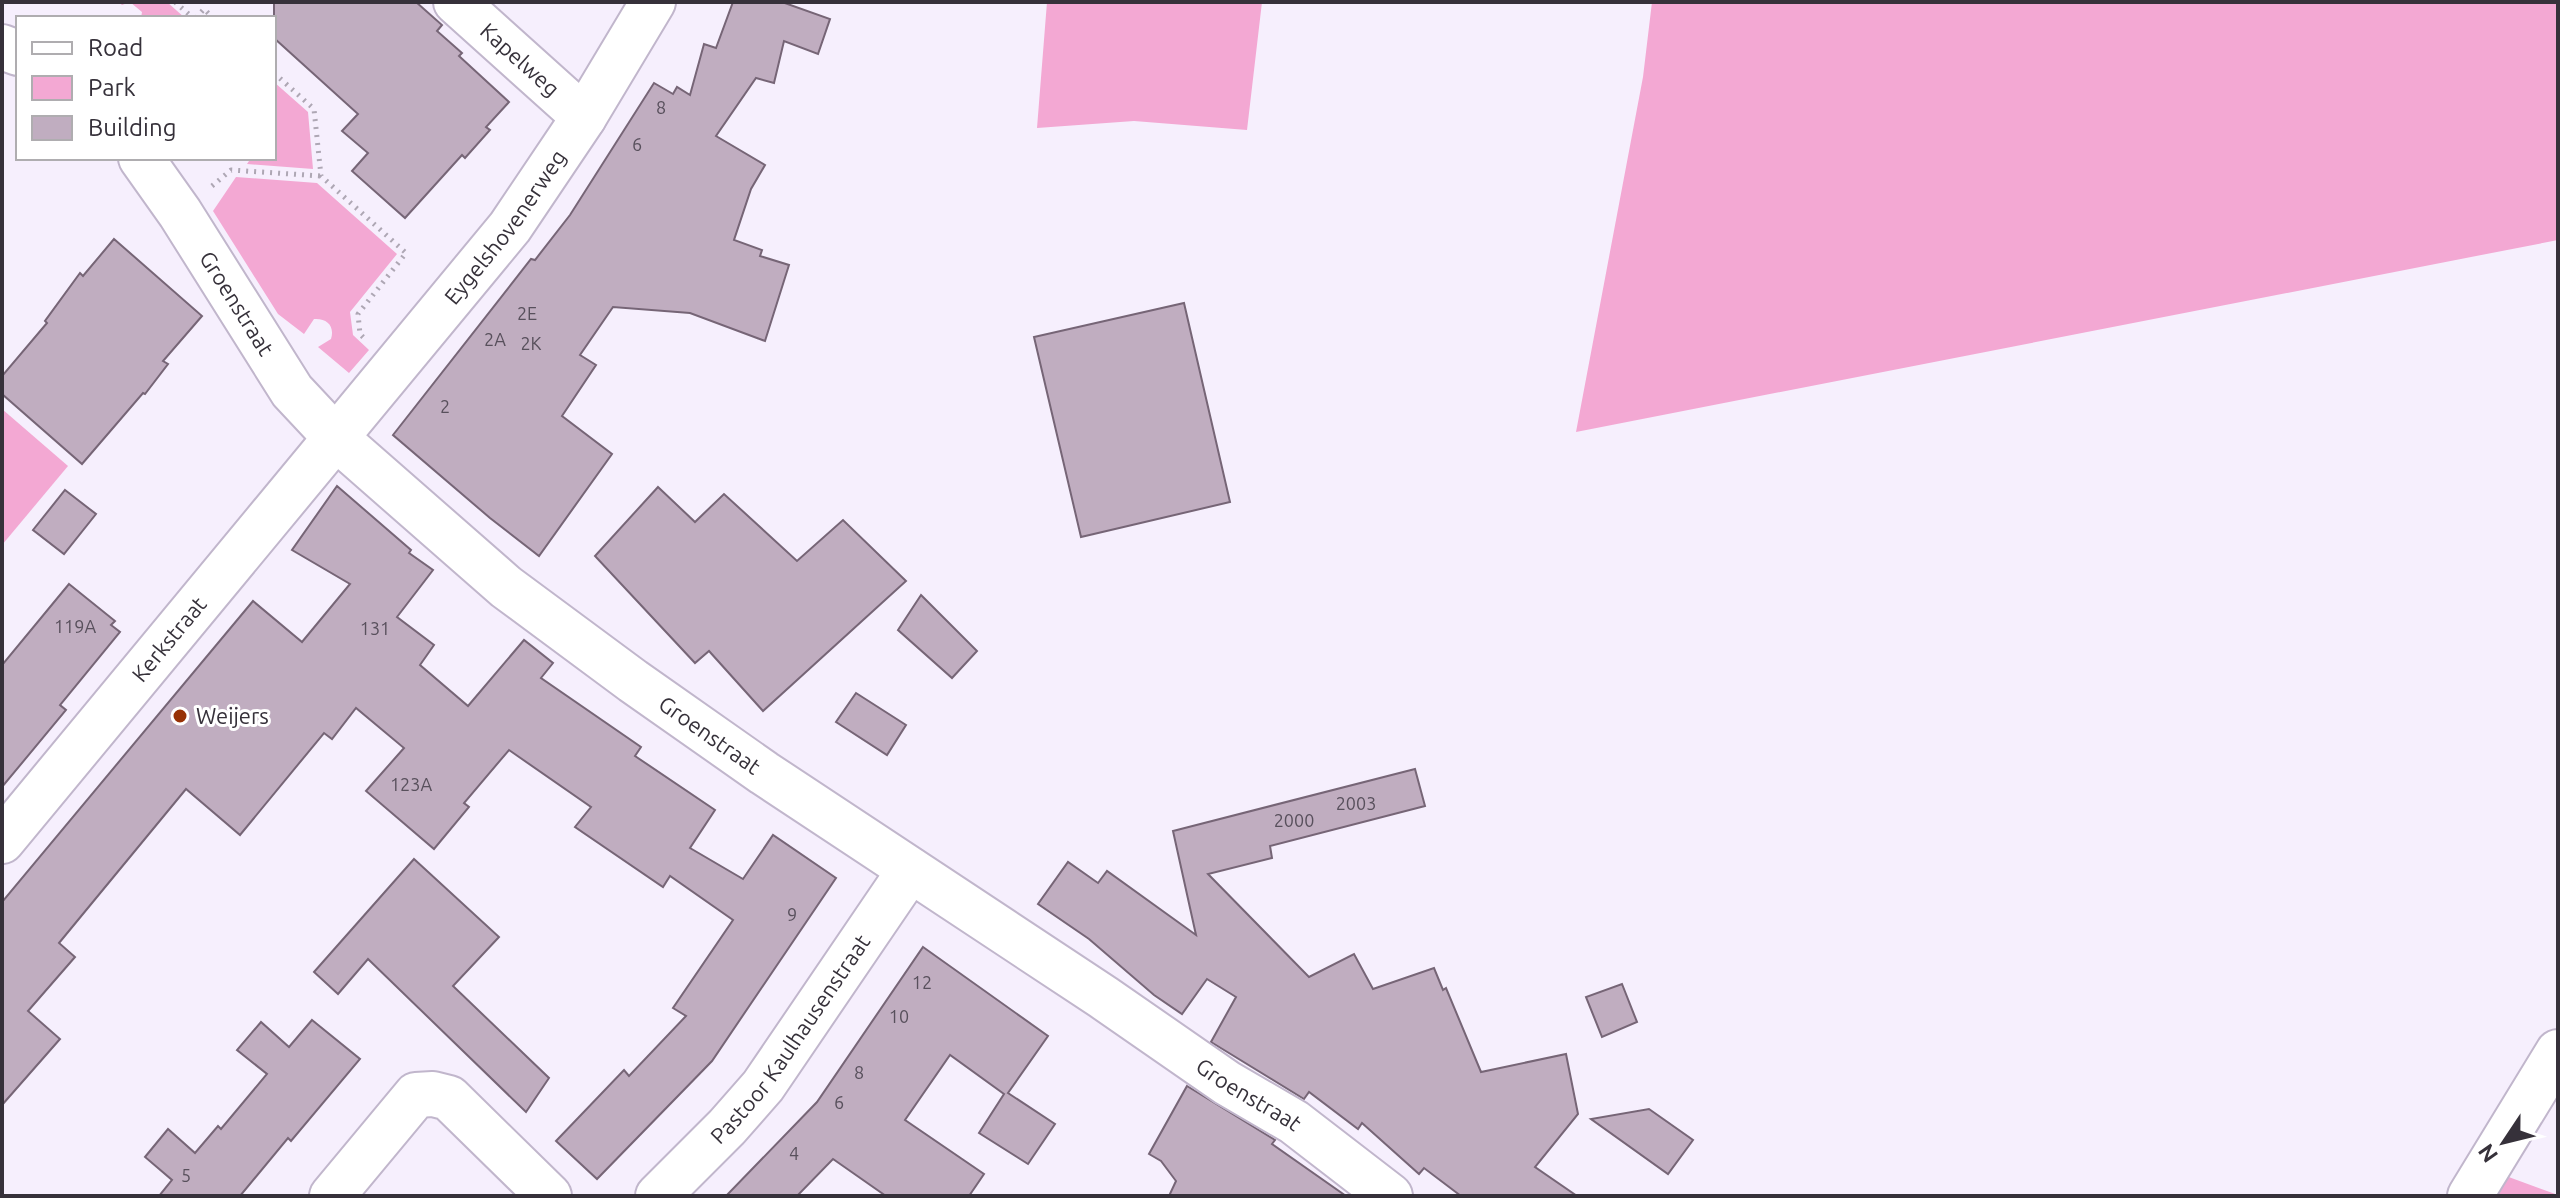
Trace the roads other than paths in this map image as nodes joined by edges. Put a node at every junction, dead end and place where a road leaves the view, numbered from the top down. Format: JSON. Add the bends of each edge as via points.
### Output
{"nodes":[{"id":1,"x":456,"y":2,"type":"edge"},
{"id":2,"x":653,"y":2,"type":"edge"},
{"id":3,"x":584,"y":117,"type":"junction"},
{"id":4,"x":142,"y":160,"type":"edge"},
{"id":5,"x":336,"y":438,"type":"junction"},
{"id":6,"x":2,"y":841,"type":"edge"},
{"id":7,"x":910,"y":870,"type":"junction"},
{"id":8,"x":2558,"y":1052,"type":"edge"},
{"id":9,"x":332,"y":1196,"type":"edge"},
{"id":10,"x":549,"y":1196,"type":"edge"},
{"id":11,"x":658,"y":1196,"type":"edge"},
{"id":12,"x":1390,"y":1196,"type":"edge"},
{"id":13,"x":2470,"y":1196,"type":"edge"}],
"edges":[{"from":1,"to":3,"type":"street","name":"Kapelweg"},
{"from":2,"to":3,"type":"street","name":"Eygelshovenerweg"},
{"from":3,"to":5,"type":"street","name":"Eygelshovenerweg","via":[[510,227]]},
{"from":4,"to":5,"type":"street","name":"Groenstraat","via":[[292,391]]},
{"from":5,"to":6,"type":"street","name":"Kerkstraat"},
{"from":5,"to":7,"type":"street","name":"Groenstraat","via":[[506,587],[633,681]]},
{"from":7,"to":11,"type":"street","name":"Pastoor Kaulhausenstraat","via":[[763,1086]]},
{"from":7,"to":12,"type":"street","name":"Groenstraat","via":[[1227,1083],[1294,1122]]},
{"from":8,"to":13,"type":"street"},
{"from":9,"to":10,"type":"street","via":[[416,1095],[433,1094],[449,1098]]}]}
